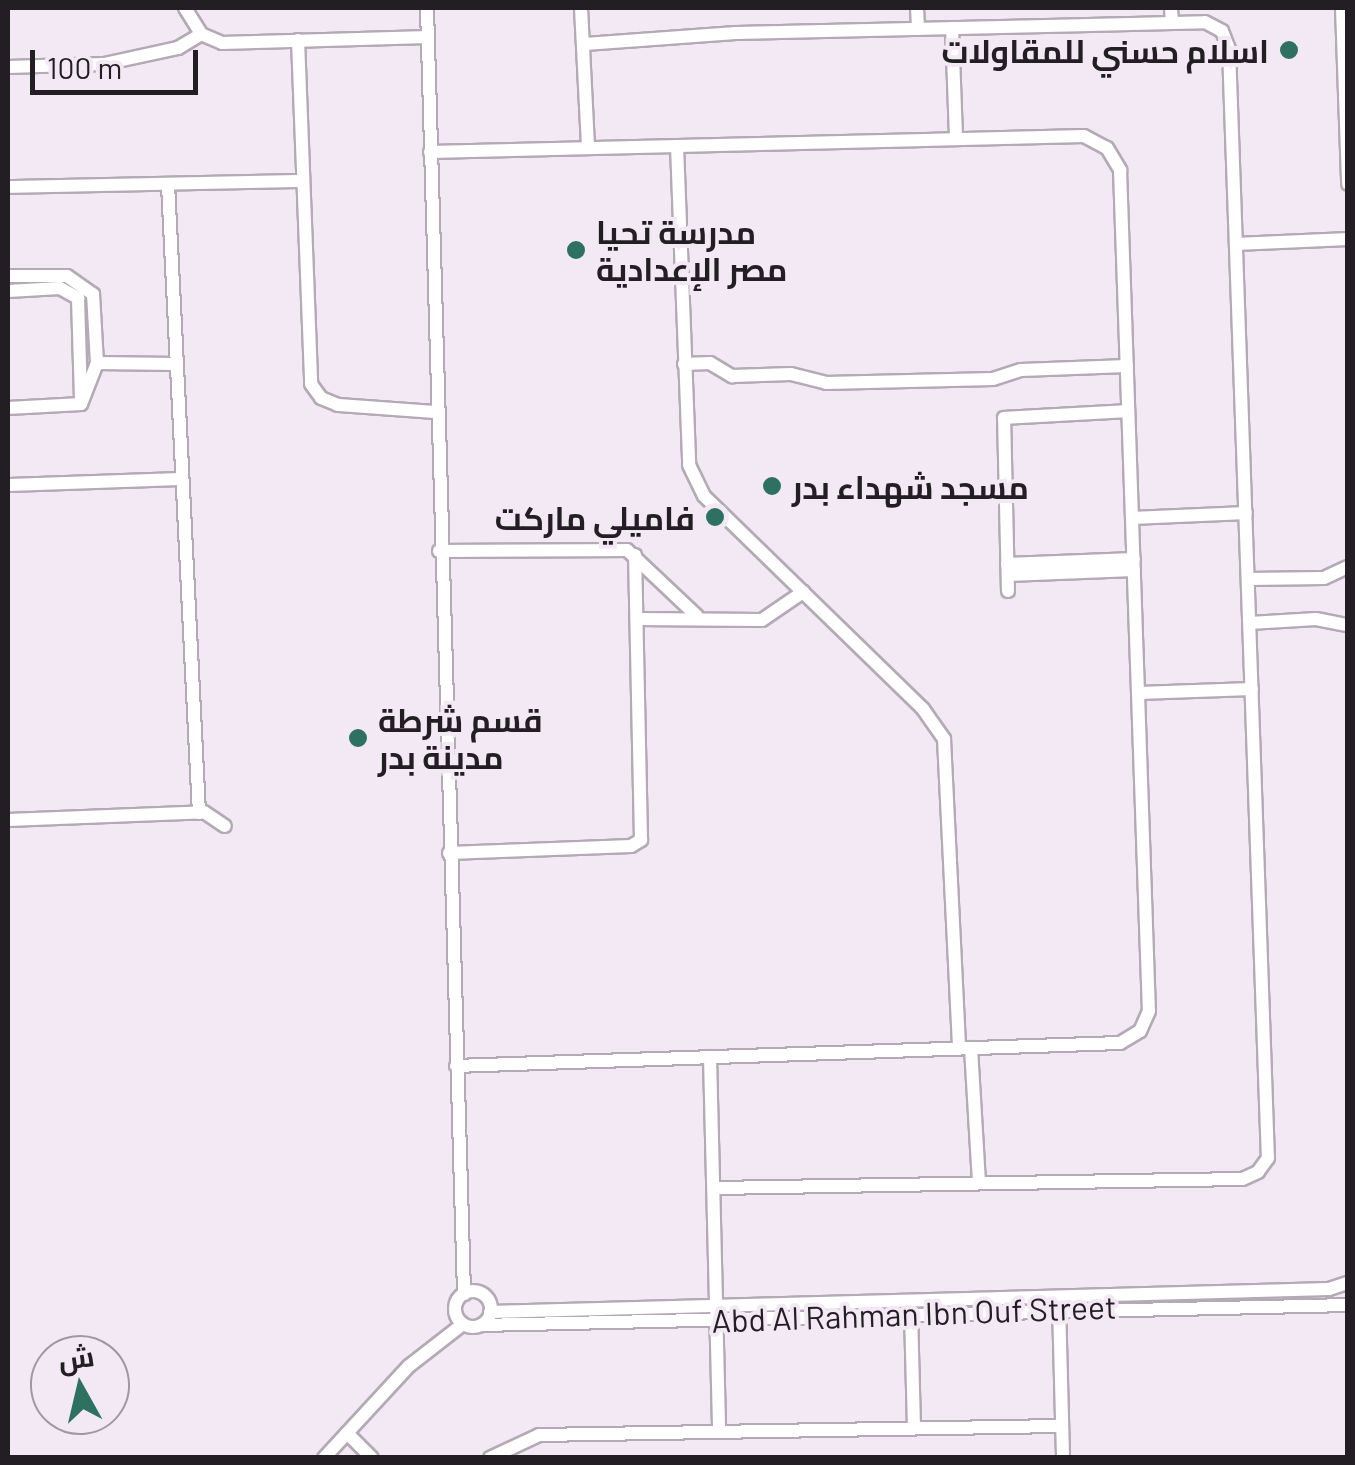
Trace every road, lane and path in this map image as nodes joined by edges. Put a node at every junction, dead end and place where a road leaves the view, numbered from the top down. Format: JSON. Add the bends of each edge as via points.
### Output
{"nodes":[{"id":1,"x":185,"y":8,"type":"edge"},
{"id":2,"x":426,"y":8,"type":"edge"},
{"id":3,"x":581,"y":8,"type":"edge"},
{"id":4,"x":917,"y":8,"type":"edge"},
{"id":5,"x":1171,"y":8,"type":"edge"},
{"id":6,"x":1342,"y":8,"type":"edge"},
{"id":7,"x":1172,"y":23,"type":"junction"},
{"id":8,"x":952,"y":28,"type":"junction"},
{"id":9,"x":918,"y":29,"type":"junction"},
{"id":10,"x":201,"y":34,"type":"junction"},
{"id":11,"x":428,"y":37,"type":"junction"},
{"id":12,"x":298,"y":40,"type":"junction"},
{"id":13,"x":585,"y":44,"type":"junction"},
{"id":14,"x":8,"y":68,"type":"edge"},
{"id":15,"x":956,"y":140,"type":"junction"},
{"id":16,"x":676,"y":146,"type":"junction"},
{"id":17,"x":588,"y":148,"type":"junction"},
{"id":18,"x":430,"y":152,"type":"junction"},
{"id":19,"x":303,"y":181,"type":"junction"},
{"id":20,"x":168,"y":184,"type":"junction"},
{"id":21,"x":1348,"y":184,"type":"edge"},
{"id":22,"x":8,"y":187,"type":"edge"},
{"id":23,"x":1348,"y":239,"type":"edge"},
{"id":24,"x":1236,"y":244,"type":"junction"},
{"id":25,"x":8,"y":276,"type":"edge"},
{"id":26,"x":60,"y":281,"type":"junction"},
{"id":27,"x":8,"y":290,"type":"edge"},
{"id":28,"x":95,"y":305,"type":"junction"},
{"id":29,"x":80,"y":306,"type":"junction"},
{"id":30,"x":97,"y":363,"type":"junction"},
{"id":31,"x":176,"y":364,"type":"junction"},
{"id":32,"x":684,"y":364,"type":"junction"},
{"id":33,"x":1127,"y":366,"type":"junction"},
{"id":34,"x":81,"y":404,"type":"junction"},
{"id":35,"x":8,"y":408,"type":"edge"},
{"id":36,"x":1128,"y":410,"type":"junction"},
{"id":37,"x":436,"y":412,"type":"junction"},
{"id":38,"x":182,"y":479,"type":"junction"},
{"id":39,"x":8,"y":484,"type":"edge"},
{"id":40,"x":1246,"y":514,"type":"junction"},
{"id":41,"x":1132,"y":518,"type":"junction"},
{"id":42,"x":440,"y":551,"type":"junction"},
{"id":43,"x":635,"y":555,"type":"junction"},
{"id":44,"x":1134,"y":564,"type":"junction"},
{"id":45,"x":1348,"y":567,"type":"edge"},
{"id":46,"x":1007,"y":570,"type":"junction"},
{"id":47,"x":1248,"y":580,"type":"junction"},
{"id":48,"x":1008,"y":591,"type":"dead end"},
{"id":49,"x":802,"y":592,"type":"junction"},
{"id":50,"x":697,"y":616,"type":"junction"},
{"id":51,"x":637,"y":620,"type":"junction"},
{"id":52,"x":1250,"y":622,"type":"junction"},
{"id":53,"x":1348,"y":625,"type":"edge"},
{"id":54,"x":1252,"y":689,"type":"junction"},
{"id":55,"x":1138,"y":693,"type":"junction"},
{"id":56,"x":199,"y":812,"type":"junction"},
{"id":57,"x":8,"y":820,"type":"edge"},
{"id":58,"x":224,"y":826,"type":"dead end"},
{"id":59,"x":449,"y":853,"type":"junction"},
{"id":60,"x":965,"y":1048,"type":"junction"},
{"id":61,"x":710,"y":1057,"type":"junction"},
{"id":62,"x":456,"y":1066,"type":"junction"},
{"id":63,"x":979,"y":1184,"type":"junction"},
{"id":64,"x":714,"y":1188,"type":"junction"},
{"id":65,"x":1348,"y":1283,"type":"edge"},
{"id":66,"x":464,"y":1294,"type":"junction"},
{"id":67,"x":1059,"y":1303,"type":"junction"},
{"id":68,"x":1348,"y":1305,"type":"edge"},
{"id":69,"x":490,"y":1312,"type":"junction"},
{"id":70,"x":717,"y":1312,"type":"junction"},
{"id":71,"x":912,"y":1313,"type":"junction"},
{"id":72,"x":464,"y":1324,"type":"junction"},
{"id":73,"x":481,"y":1325,"type":"junction"},
{"id":74,"x":1062,"y":1426,"type":"junction"},
{"id":75,"x":914,"y":1428,"type":"junction"},
{"id":76,"x":720,"y":1432,"type":"junction"},
{"id":77,"x":347,"y":1433,"type":"junction"},
{"id":78,"x":324,"y":1458,"type":"edge"},
{"id":79,"x":372,"y":1458,"type":"edge"},
{"id":80,"x":490,"y":1458,"type":"edge"},
{"id":81,"x":1063,"y":1458,"type":"edge"}],
"edges":[{"from":1,"to":10,"type":"street"},
{"from":2,"to":11,"type":"street"},
{"from":3,"to":13,"type":"street"},
{"from":4,"to":9,"type":"street"},
{"from":5,"to":7,"type":"street"},
{"from":6,"to":21,"type":"street"},
{"from":7,"to":8,"type":"street"},
{"from":7,"to":24,"type":"street","via":[[1205,22],[1228,40]]},
{"from":8,"to":9,"type":"street"},
{"from":8,"to":15,"type":"street"},
{"from":9,"to":13,"type":"street"},
{"from":10,"to":12,"type":"street","via":[[222,42]]},
{"from":10,"to":14,"type":"street","via":[[178,48],[104,64]]},
{"from":11,"to":12,"type":"street"},
{"from":11,"to":18,"type":"street"},
{"from":12,"to":19,"type":"street"},
{"from":13,"to":17,"type":"street"},
{"from":15,"to":16,"type":"street"},
{"from":15,"to":33,"type":"street","via":[[1084,136],[1116,158]]},
{"from":16,"to":17,"type":"street"},
{"from":16,"to":32,"type":"street"},
{"from":17,"to":18,"type":"street"},
{"from":18,"to":37,"type":"street"},
{"from":19,"to":20,"type":"street"},
{"from":19,"to":37,"type":"street","via":[[315,392],[338,405]]},
{"from":20,"to":22,"type":"street"},
{"from":20,"to":31,"type":"street"},
{"from":23,"to":24,"type":"street"},
{"from":24,"to":40,"type":"street"},
{"from":25,"to":26,"type":"street"},
{"from":26,"to":27,"type":"street"},
{"from":26,"to":28,"type":"street","via":[[89,288]]},
{"from":26,"to":29,"type":"street"},
{"from":28,"to":29,"type":"street"},
{"from":28,"to":30,"type":"street"},
{"from":29,"to":34,"type":"street"},
{"from":30,"to":31,"type":"street"},
{"from":30,"to":34,"type":"street"},
{"from":31,"to":38,"type":"street"},
{"from":32,"to":33,"type":"street","via":[[710,363],[732,376],[788,374],[822,383],[993,379],[1024,370]]},
{"from":32,"to":49,"type":"street","via":[[695,481]]},
{"from":33,"to":36,"type":"street"},
{"from":34,"to":35,"type":"street"},
{"from":36,"to":41,"type":"street"},
{"from":36,"to":46,"type":"street","via":[[1004,418]]},
{"from":37,"to":42,"type":"street"},
{"from":38,"to":39,"type":"street"},
{"from":38,"to":56,"type":"street"},
{"from":40,"to":41,"type":"street"},
{"from":40,"to":47,"type":"street"},
{"from":41,"to":44,"type":"street"},
{"from":42,"to":43,"type":"street"},
{"from":42,"to":59,"type":"street"},
{"from":43,"to":50,"type":"street"},
{"from":43,"to":51,"type":"street"},
{"from":44,"to":46,"type":"street"},
{"from":44,"to":55,"type":"street"},
{"from":45,"to":47,"type":"street","via":[[1324,578]]},
{"from":46,"to":48,"type":"street"},
{"from":47,"to":52,"type":"street"},
{"from":49,"to":50,"type":"street","via":[[762,620]]},
{"from":49,"to":60,"type":"street","via":[[923,710],[944,739]]},
{"from":50,"to":51,"type":"street"},
{"from":51,"to":59,"type":"street","via":[[638,844]]},
{"from":52,"to":53,"type":"street","via":[[1316,619]]},
{"from":52,"to":54,"type":"street"},
{"from":54,"to":55,"type":"street"},
{"from":54,"to":63,"type":"street","via":[[1264,1166],[1242,1178]]},
{"from":55,"to":60,"type":"street","via":[[1146,1022],[1120,1042]]},
{"from":56,"to":57,"type":"street"},
{"from":56,"to":58,"type":"street","via":[[217,815]]},
{"from":59,"to":62,"type":"street"},
{"from":60,"to":61,"type":"street"},
{"from":60,"to":63,"type":"street"},
{"from":61,"to":62,"type":"street"},
{"from":61,"to":64,"type":"street"},
{"from":62,"to":66,"type":"street"},
{"from":63,"to":64,"type":"street"},
{"from":64,"to":70,"type":"street"},
{"from":65,"to":67,"type":"street","name":"Abd Al Rahman Ibn Ouf Street"},
{"from":66,"to":69,"type":"street","via":[[481,1294]]},
{"from":66,"to":72,"type":"street","via":[[455,1310]]},
{"from":67,"to":68,"type":"street","name":"Abd Al Rahman Ibn Ouf Street"},
{"from":67,"to":70,"type":"street","name":"Abd Al Rahman Ibn Ouf Street"},
{"from":67,"to":71,"type":"street","name":"Abd Al Rahman Ibn Ouf Street"},
{"from":67,"to":74,"type":"street"},
{"from":69,"to":70,"type":"street","name":"Abd Al Rahman Ibn Ouf Street"},
{"from":69,"to":73,"type":"street"},
{"from":70,"to":71,"type":"street","name":"Abd Al Rahman Ibn Ouf Street"},
{"from":70,"to":73,"type":"street","name":"Abd Al Rahman Ibn Ouf Street"},
{"from":70,"to":76,"type":"street"},
{"from":71,"to":75,"type":"street"},
{"from":72,"to":73,"type":"street"},
{"from":72,"to":77,"type":"street","via":[[409,1366]]},
{"from":74,"to":75,"type":"street"},
{"from":74,"to":81,"type":"street"},
{"from":75,"to":76,"type":"street"},
{"from":76,"to":80,"type":"street","via":[[539,1435]]},
{"from":77,"to":78,"type":"street"},
{"from":77,"to":79,"type":"street"}]}
